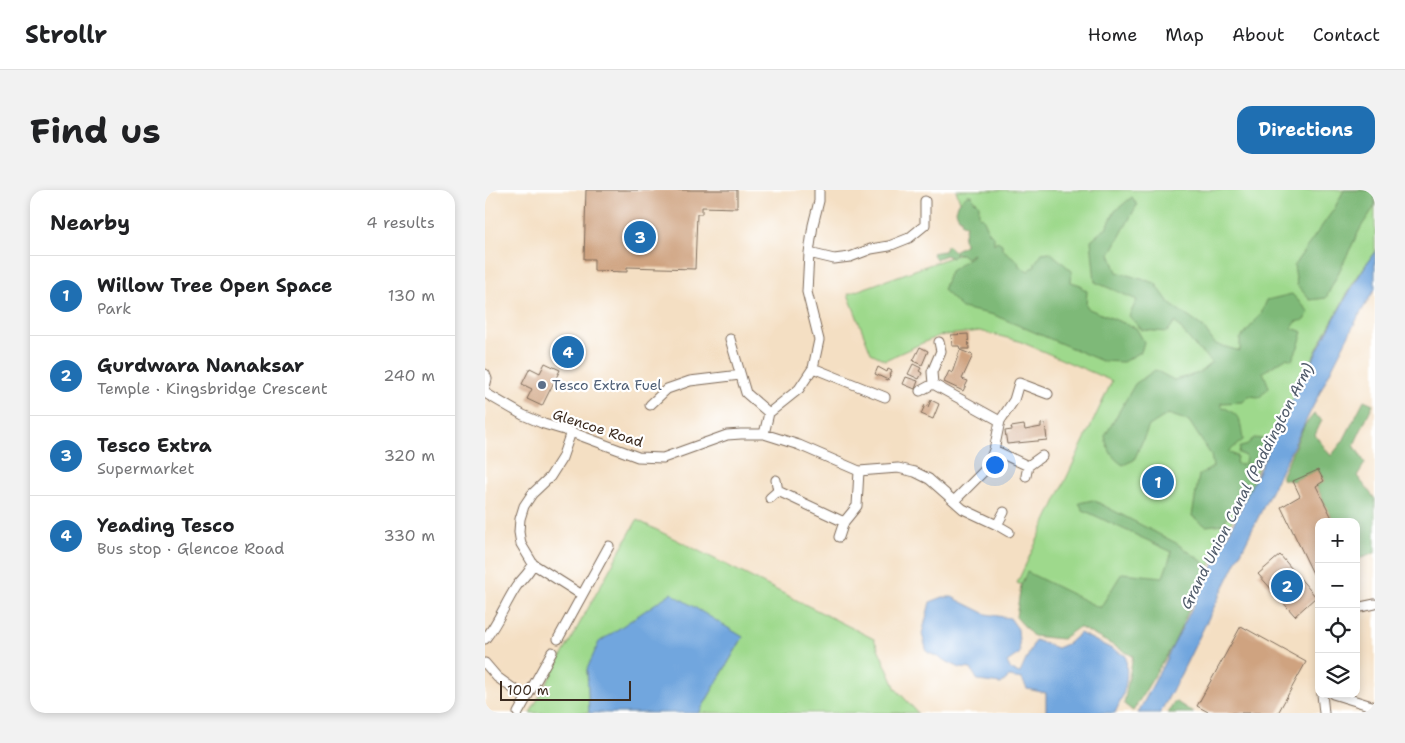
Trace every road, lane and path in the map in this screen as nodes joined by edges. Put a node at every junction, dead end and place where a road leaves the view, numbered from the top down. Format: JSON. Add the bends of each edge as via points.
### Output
{"nodes":[{"id":1,"x":819,"y":190,"type":"edge"},
{"id":2,"x":925,"y":201,"type":"dead end"},
{"id":3,"x":925,"y":225,"type":"junction"},
{"id":4,"x":934,"y":230,"type":"dead end"},
{"id":5,"x":809,"y":253,"type":"junction"},
{"id":6,"x":730,"y":339,"type":"dead end"},
{"id":7,"x":939,"y":342,"type":"dead end"},
{"id":8,"x":813,"y":368,"type":"junction"},
{"id":9,"x":485,"y":374,"type":"edge"},
{"id":10,"x":740,"y":375,"type":"junction"},
{"id":11,"x":933,"y":384,"type":"junction"},
{"id":12,"x":485,"y":387,"type":"edge"},
{"id":13,"x":920,"y":391,"type":"dead end"},
{"id":14,"x":485,"y":393,"type":"edge"},
{"id":15,"x":1048,"y":394,"type":"dead end"},
{"id":16,"x":885,"y":397,"type":"dead end"},
{"id":17,"x":650,"y":405,"type":"dead end"},
{"id":18,"x":769,"y":413,"type":"junction"},
{"id":19,"x":1000,"y":421,"type":"junction"},
{"id":20,"x":571,"y":432,"type":"junction"},
{"id":21,"x":764,"y":434,"type":"junction"},
{"id":22,"x":994,"y":450,"type":"junction"},
{"id":23,"x":1042,"y":456,"type":"dead end"},
{"id":24,"x":1028,"y":466,"type":"junction"},
{"id":25,"x":859,"y":471,"type":"junction"},
{"id":26,"x":1026,"y":476,"type":"dead end"},
{"id":27,"x":777,"y":480,"type":"dead end"},
{"id":28,"x":778,"y":490,"type":"junction"},
{"id":29,"x":770,"y":498,"type":"dead end"},
{"id":30,"x":955,"y":500,"type":"junction"},
{"id":31,"x":1004,"y":512,"type":"dead end"},
{"id":32,"x":844,"y":522,"type":"junction"},
{"id":33,"x":997,"y":525,"type":"junction"},
{"id":34,"x":1009,"y":532,"type":"dead end"},
{"id":35,"x":839,"y":536,"type":"dead end"},
{"id":36,"x":609,"y":546,"type":"dead end"},
{"id":37,"x":533,"y":564,"type":"junction"},
{"id":38,"x":582,"y":595,"type":"junction"},
{"id":39,"x":1375,"y":604,"type":"edge"},
{"id":40,"x":1360,"y":607,"type":"edge"},
{"id":41,"x":485,"y":639,"type":"edge"},
{"id":42,"x":558,"y":639,"type":"dead end"},
{"id":43,"x":553,"y":652,"type":"dead end"},
{"id":44,"x":485,"y":663,"type":"edge"},
{"id":45,"x":526,"y":698,"type":"junction"},
{"id":46,"x":1322,"y":698,"type":"edge"},
{"id":47,"x":1346,"y":698,"type":"edge"},
{"id":48,"x":1375,"y":707,"type":"edge"},
{"id":49,"x":518,"y":713,"type":"edge"},
{"id":50,"x":1324,"y":713,"type":"edge"}],
"edges":[{"from":1,"to":5,"type":"street"},
{"from":2,"to":3,"type":"street"},
{"from":3,"to":4,"type":"street"},
{"from":3,"to":5,"type":"street","via":[[909,238],[850,257],[834,259]]},
{"from":5,"to":8,"type":"street","via":[[807,292],[819,340]]},
{"from":6,"to":10,"type":"street"},
{"from":7,"to":11,"type":"street","via":[[941,351],[931,372]]},
{"from":8,"to":16,"type":"street"},
{"from":8,"to":18,"type":"street","via":[[799,389]]},
{"from":9,"to":12,"type":"street"},
{"from":10,"to":17,"type":"street","via":[[690,381],[667,389]]},
{"from":10,"to":18,"type":"street","via":[[746,393]]},
{"from":11,"to":13,"type":"street"},
{"from":11,"to":19,"type":"street"},
{"from":14,"to":20,"type":"street","name":"Glencoe Road","via":[[523,415]]},
{"from":15,"to":19,"type":"street","via":[[1016,380],[1014,400]]},
{"from":18,"to":21,"type":"street"},
{"from":19,"to":22,"type":"street"},
{"from":20,"to":21,"type":"street","name":"Glencoe Road","via":[[638,457],[655,458],[727,436]]},
{"from":20,"to":37,"type":"street","via":[[562,458],[550,477],[532,494],[520,519],[521,544]]},
{"from":21,"to":25,"type":"street","name":"Glencoe Road"},
{"from":22,"to":24,"type":"street"},
{"from":22,"to":30,"type":"street","via":[[987,468]]},
{"from":23,"to":24,"type":"street"},
{"from":24,"to":26,"type":"street"},
{"from":25,"to":30,"type":"street","name":"Glencoe Road","via":[[898,468],[915,472],[929,478]]},
{"from":25,"to":32,"type":"street","via":[[857,506]]},
{"from":27,"to":28,"type":"street"},
{"from":28,"to":29,"type":"street"},
{"from":28,"to":32,"type":"street"},
{"from":30,"to":33,"type":"street","name":"Glencoe Road","via":[[963,509]]},
{"from":31,"to":33,"type":"street"},
{"from":32,"to":35,"type":"street"},
{"from":33,"to":34,"type":"street","name":"Glencoe Road"},
{"from":36,"to":38,"type":"street"},
{"from":37,"to":38,"type":"street"},
{"from":37,"to":41,"type":"street"},
{"from":38,"to":42,"type":"street"},
{"from":39,"to":40,"type":"street"},
{"from":43,"to":45,"type":"street"},
{"from":44,"to":45,"type":"street","via":[[497,677]]},
{"from":45,"to":49,"type":"street"},
{"from":46,"to":50,"type":"street"},
{"from":47,"to":48,"type":"street"}]}
